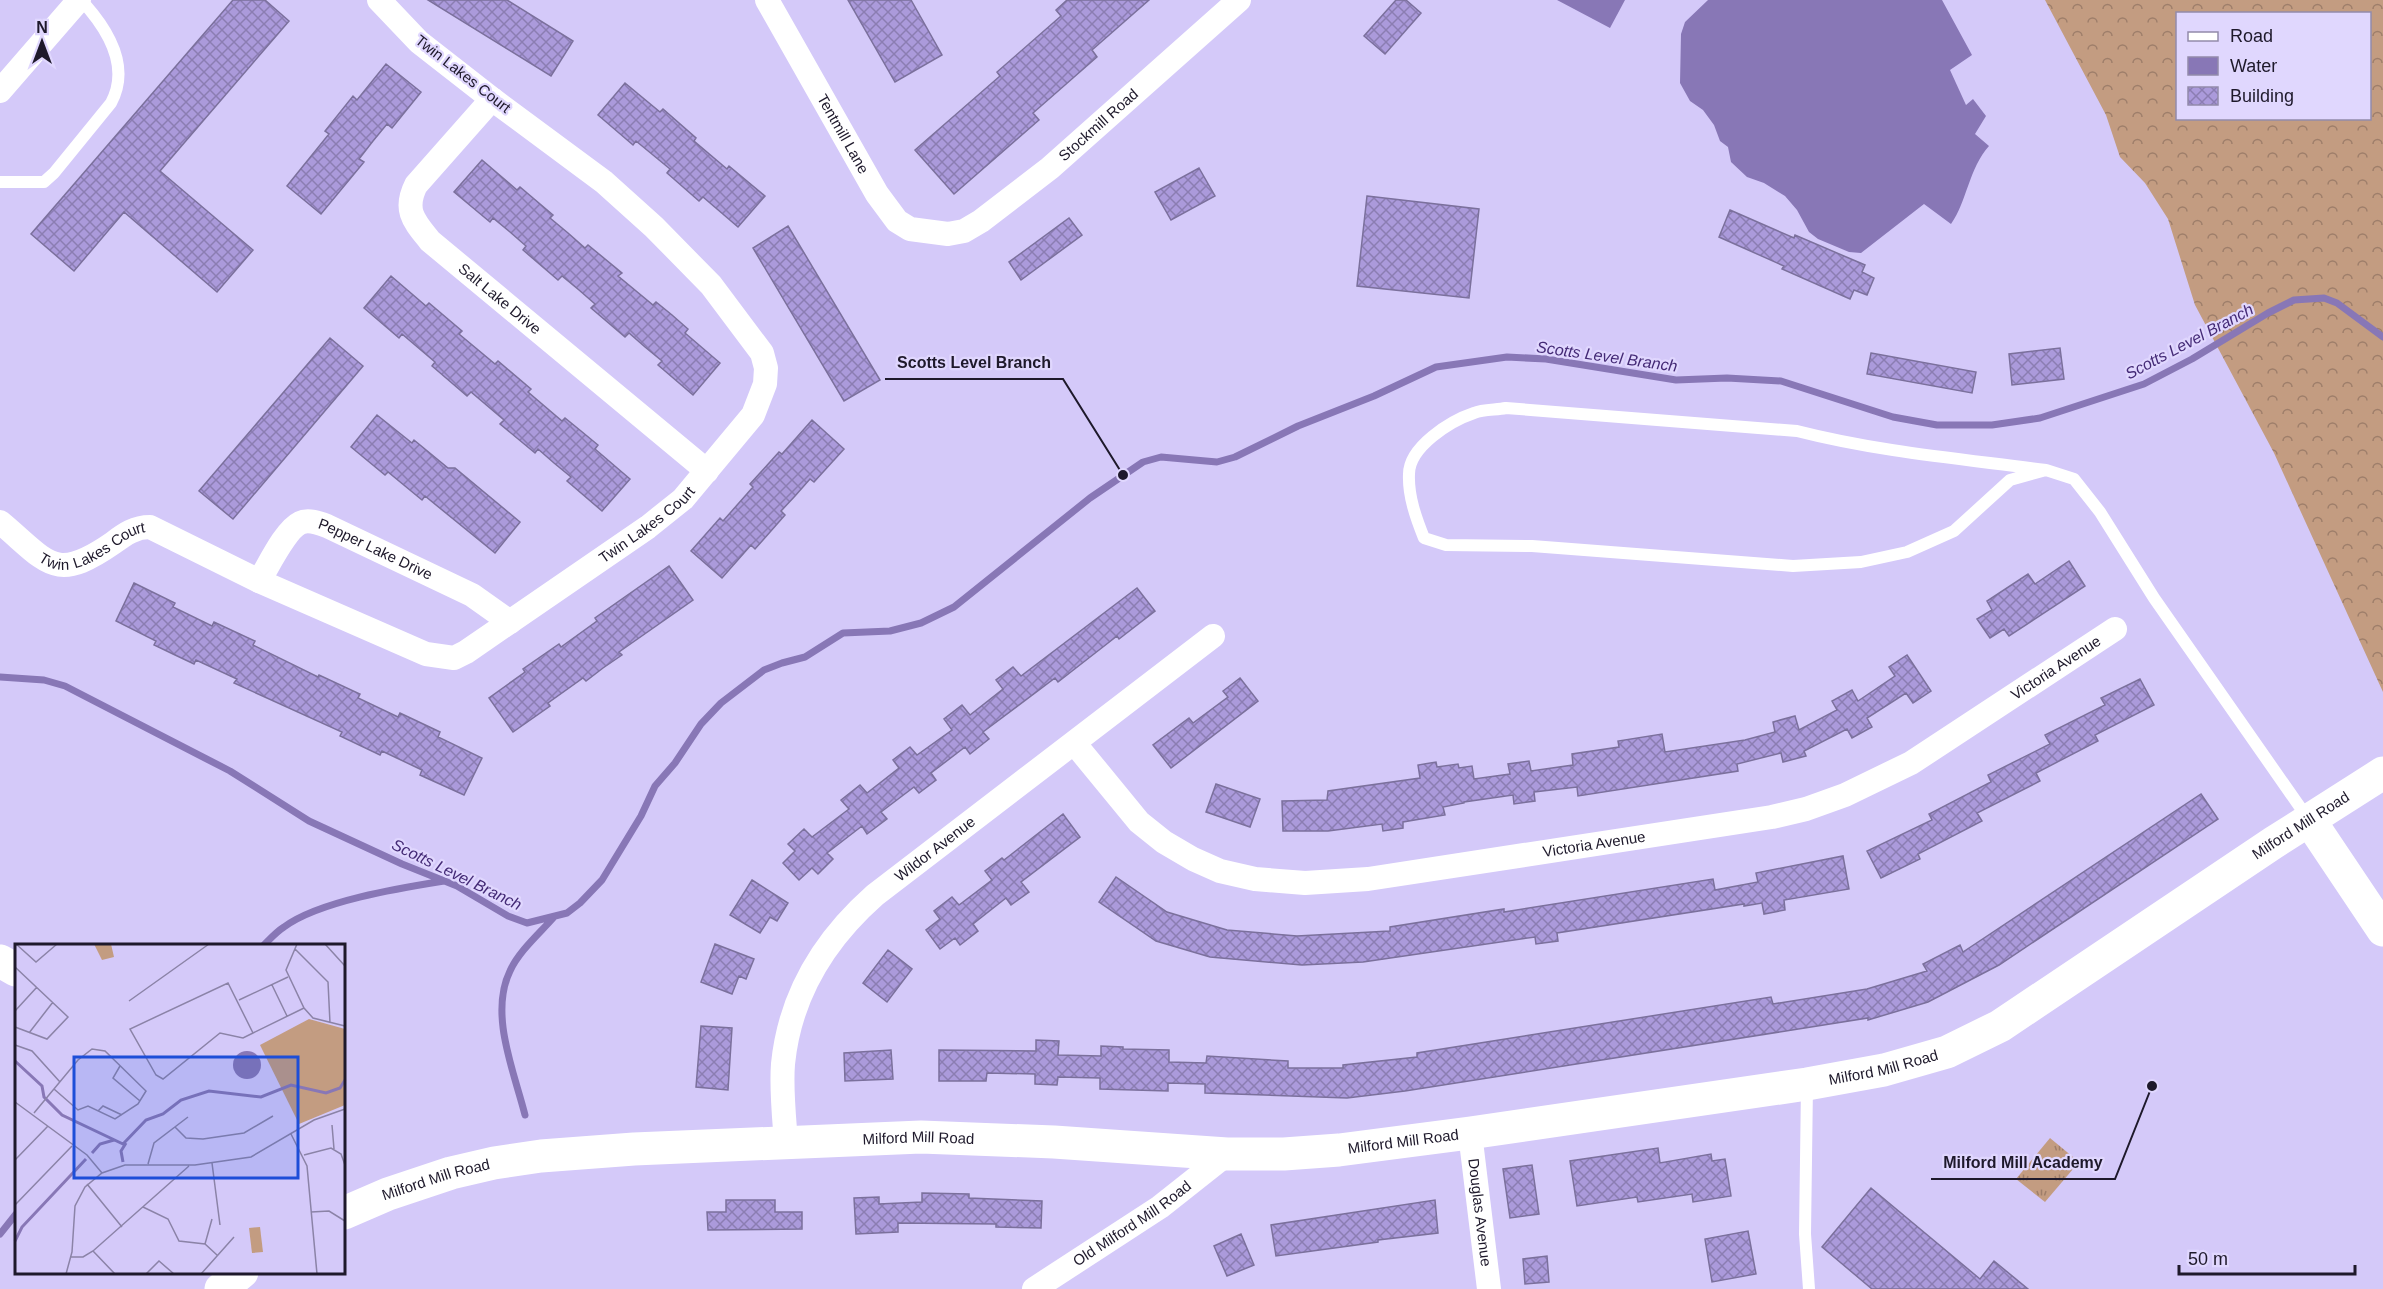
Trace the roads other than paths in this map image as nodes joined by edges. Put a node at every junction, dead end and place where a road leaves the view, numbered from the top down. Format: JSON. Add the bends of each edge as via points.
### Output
{"nodes":[{"id":1,"x":80,"y":0,"type":"edge"},
{"id":2,"x":380,"y":0,"type":"edge"},
{"id":3,"x":767,"y":0,"type":"edge"},
{"id":4,"x":1239,"y":0,"type":"edge"},
{"id":5,"x":0,"y":91,"type":"edge"},
{"id":6,"x":492,"y":99,"type":"junction"},
{"id":7,"x":0,"y":182,"type":"edge"},
{"id":8,"x":948,"y":234,"type":"joint"},
{"id":9,"x":2046,"y":470,"type":"junction"},
{"id":10,"x":707,"y":471,"type":"junction"},
{"id":11,"x":0,"y":522,"type":"edge"},
{"id":12,"x":259,"y":581,"type":"junction"},
{"id":13,"x":510,"y":622,"type":"junction"},
{"id":14,"x":2115,"y":629,"type":"dead end"},
{"id":15,"x":1213,"y":636,"type":"dead end"},
{"id":16,"x":1075,"y":744,"type":"junction"},
{"id":17,"x":2383,"y":772,"type":"edge"},
{"id":18,"x":2310,"y":821,"type":"junction"},
{"id":19,"x":2383,"y":930,"type":"edge"},
{"id":20,"x":0,"y":961,"type":"edge"},
{"id":21,"x":15,"y":969,"type":"edge"},
{"id":22,"x":1807,"y":1084,"type":"junction"},
{"id":23,"x":1470,"y":1134,"type":"junction"},
{"id":24,"x":786,"y":1142,"type":"junction"},
{"id":25,"x":1227,"y":1154,"type":"junction"},
{"id":26,"x":345,"y":1213,"type":"edge"},
{"id":27,"x":240,"y":1274,"type":"edge"},
{"id":28,"x":222,"y":1289,"type":"edge"},
{"id":29,"x":1034,"y":1289,"type":"edge"},
{"id":30,"x":1489,"y":1289,"type":"edge"},
{"id":31,"x":1809,"y":1289,"type":"edge"}],
"edges":[{"from":1,"to":5,"type":"street"},
{"from":1,"to":7,"type":"lane","via":[[96,15],[109,37],[116,58],[118,90],[44,182]]},
{"from":2,"to":6,"type":"street","name":"Twin Lakes Court","via":[[419,42]]},
{"from":3,"to":8,"type":"street","name":"Tentmill Lane","via":[[877,194],[897,221],[910,229]]},
{"from":4,"to":8,"type":"street","name":"Stockmill Road","via":[[1050,168],[981,221],[964,231]]},
{"from":6,"to":10,"type":"street","name":"Twin Lakes Court","via":[[604,182],[654,227],[711,285],[762,353],[765,384],[753,415]]},
{"from":6,"to":10,"type":"street","name":"Salt Lake Drive","via":[[416,185],[410,197],[415,222],[430,242]]},
{"from":9,"to":9,"type":"lane","via":[[2010,480],[1954,531],[1907,552],[1862,562],[1792,566],[1544,547],[1446,545],[1424,538],[1414,513],[1408,473],[1417,451],[1441,429],[1474,412],[1506,408],[1797,431],[1893,451]]},
{"from":9,"to":18,"type":"lane","via":[[2074,479],[2100,512],[2154,598]]},
{"from":10,"to":13,"type":"street","name":"Twin Lakes Court","via":[[682,499],[648,527]]},
{"from":11,"to":12,"type":"street","name":"Twin Lakes Court","via":[[51,563],[63,566],[90,558],[129,531],[150,527]]},
{"from":12,"to":13,"type":"street","name":"Twin Lakes Court","via":[[426,654],[442,657],[466,652]]},
{"from":12,"to":13,"type":"street","name":"Pepper Lake Drive","via":[[290,531],[300,522],[313,522],[472,595]]},
{"from":14,"to":16,"type":"street","name":"Victoria Avenue","via":[[1911,763],[1878,781],[1806,809],[1368,879],[1305,883],[1255,879],[1193,860],[1139,822]]},
{"from":15,"to":16,"type":"street","name":"Wildor Avenue"},
{"from":16,"to":24,"type":"street","name":"Wildor Avenue","via":[[875,895],[828,944],[811,973],[789,1028],[783,1064]]},
{"from":17,"to":18,"type":"main road","name":"Milford Mill Road"},
{"from":18,"to":19,"type":"main road"},
{"from":18,"to":22,"type":"main road","name":"Milford Mill Road","via":[[2000,1026],[1947,1052],[1884,1070]]},
{"from":20,"to":21,"type":"main road"},
{"from":22,"to":23,"type":"main road","name":"Milford Mill Road"},
{"from":22,"to":31,"type":"lane","via":[[1805,1234]]},
{"from":23,"to":25,"type":"main road","name":"Milford Mill Road","via":[[1284,1155]]},
{"from":23,"to":30,"type":"street","name":"Douglas Avenue"},
{"from":24,"to":25,"type":"main road","name":"Milford Mill Road","via":[[921,1137]]},
{"from":24,"to":26,"type":"main road","name":"Milford Mill Road","via":[[634,1149],[494,1163],[418,1183]]},
{"from":25,"to":29,"type":"street","name":"Old Milford Mill Road","via":[[1160,1207]]},
{"from":27,"to":28,"type":"main road"}]}
